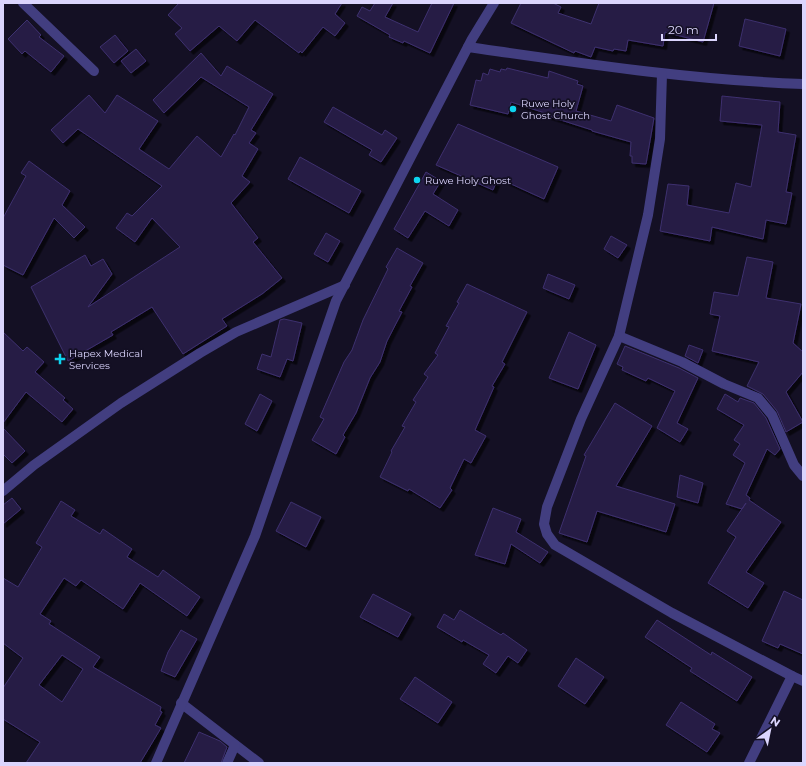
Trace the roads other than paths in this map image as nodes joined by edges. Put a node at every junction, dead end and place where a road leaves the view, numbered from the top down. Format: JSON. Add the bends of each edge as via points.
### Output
{"nodes":[{"id":1,"x":23,"y":3,"type":"edge"},
{"id":2,"x":494,"y":3,"type":"edge"},
{"id":3,"x":468,"y":47,"type":"junction"},
{"id":4,"x":94,"y":72,"type":"dead end"},
{"id":5,"x":662,"y":74,"type":"junction"},
{"id":6,"x":803,"y":84,"type":"edge"},
{"id":7,"x":345,"y":285,"type":"junction"},
{"id":8,"x":619,"y":336,"type":"junction"},
{"id":9,"x":803,"y":476,"type":"edge"},
{"id":10,"x":3,"y":491,"type":"edge"},
{"id":11,"x":792,"y":676,"type":"junction"},
{"id":12,"x":803,"y":681,"type":"edge"},
{"id":13,"x":181,"y":703,"type":"junction"},
{"id":14,"x":235,"y":745,"type":"junction"},
{"id":15,"x":156,"y":763,"type":"edge"},
{"id":16,"x":227,"y":763,"type":"edge"},
{"id":17,"x":259,"y":763,"type":"edge"},
{"id":18,"x":749,"y":763,"type":"edge"}],
"edges":[{"from":1,"to":4,"type":"street"},
{"from":2,"to":3,"type":"street"},
{"from":3,"to":5,"type":"street"},
{"from":3,"to":7,"type":"street"},
{"from":5,"to":6,"type":"street"},
{"from":5,"to":8,"type":"street","via":[[660,139],[648,215]]},
{"from":7,"to":10,"type":"street","via":[[236,332],[200,353],[122,403],[34,465]]},
{"from":7,"to":13,"type":"street","via":[[336,301],[255,536]]},
{"from":8,"to":9,"type":"street","via":[[758,398],[772,415],[794,465]]},
{"from":8,"to":11,"type":"street","via":[[581,419],[547,507],[544,524],[547,534],[555,545],[672,613]]},
{"from":11,"to":12,"type":"street"},
{"from":11,"to":18,"type":"street"},
{"from":13,"to":14,"type":"street"},
{"from":13,"to":15,"type":"street"},
{"from":14,"to":16,"type":"street"},
{"from":14,"to":17,"type":"street"}]}
